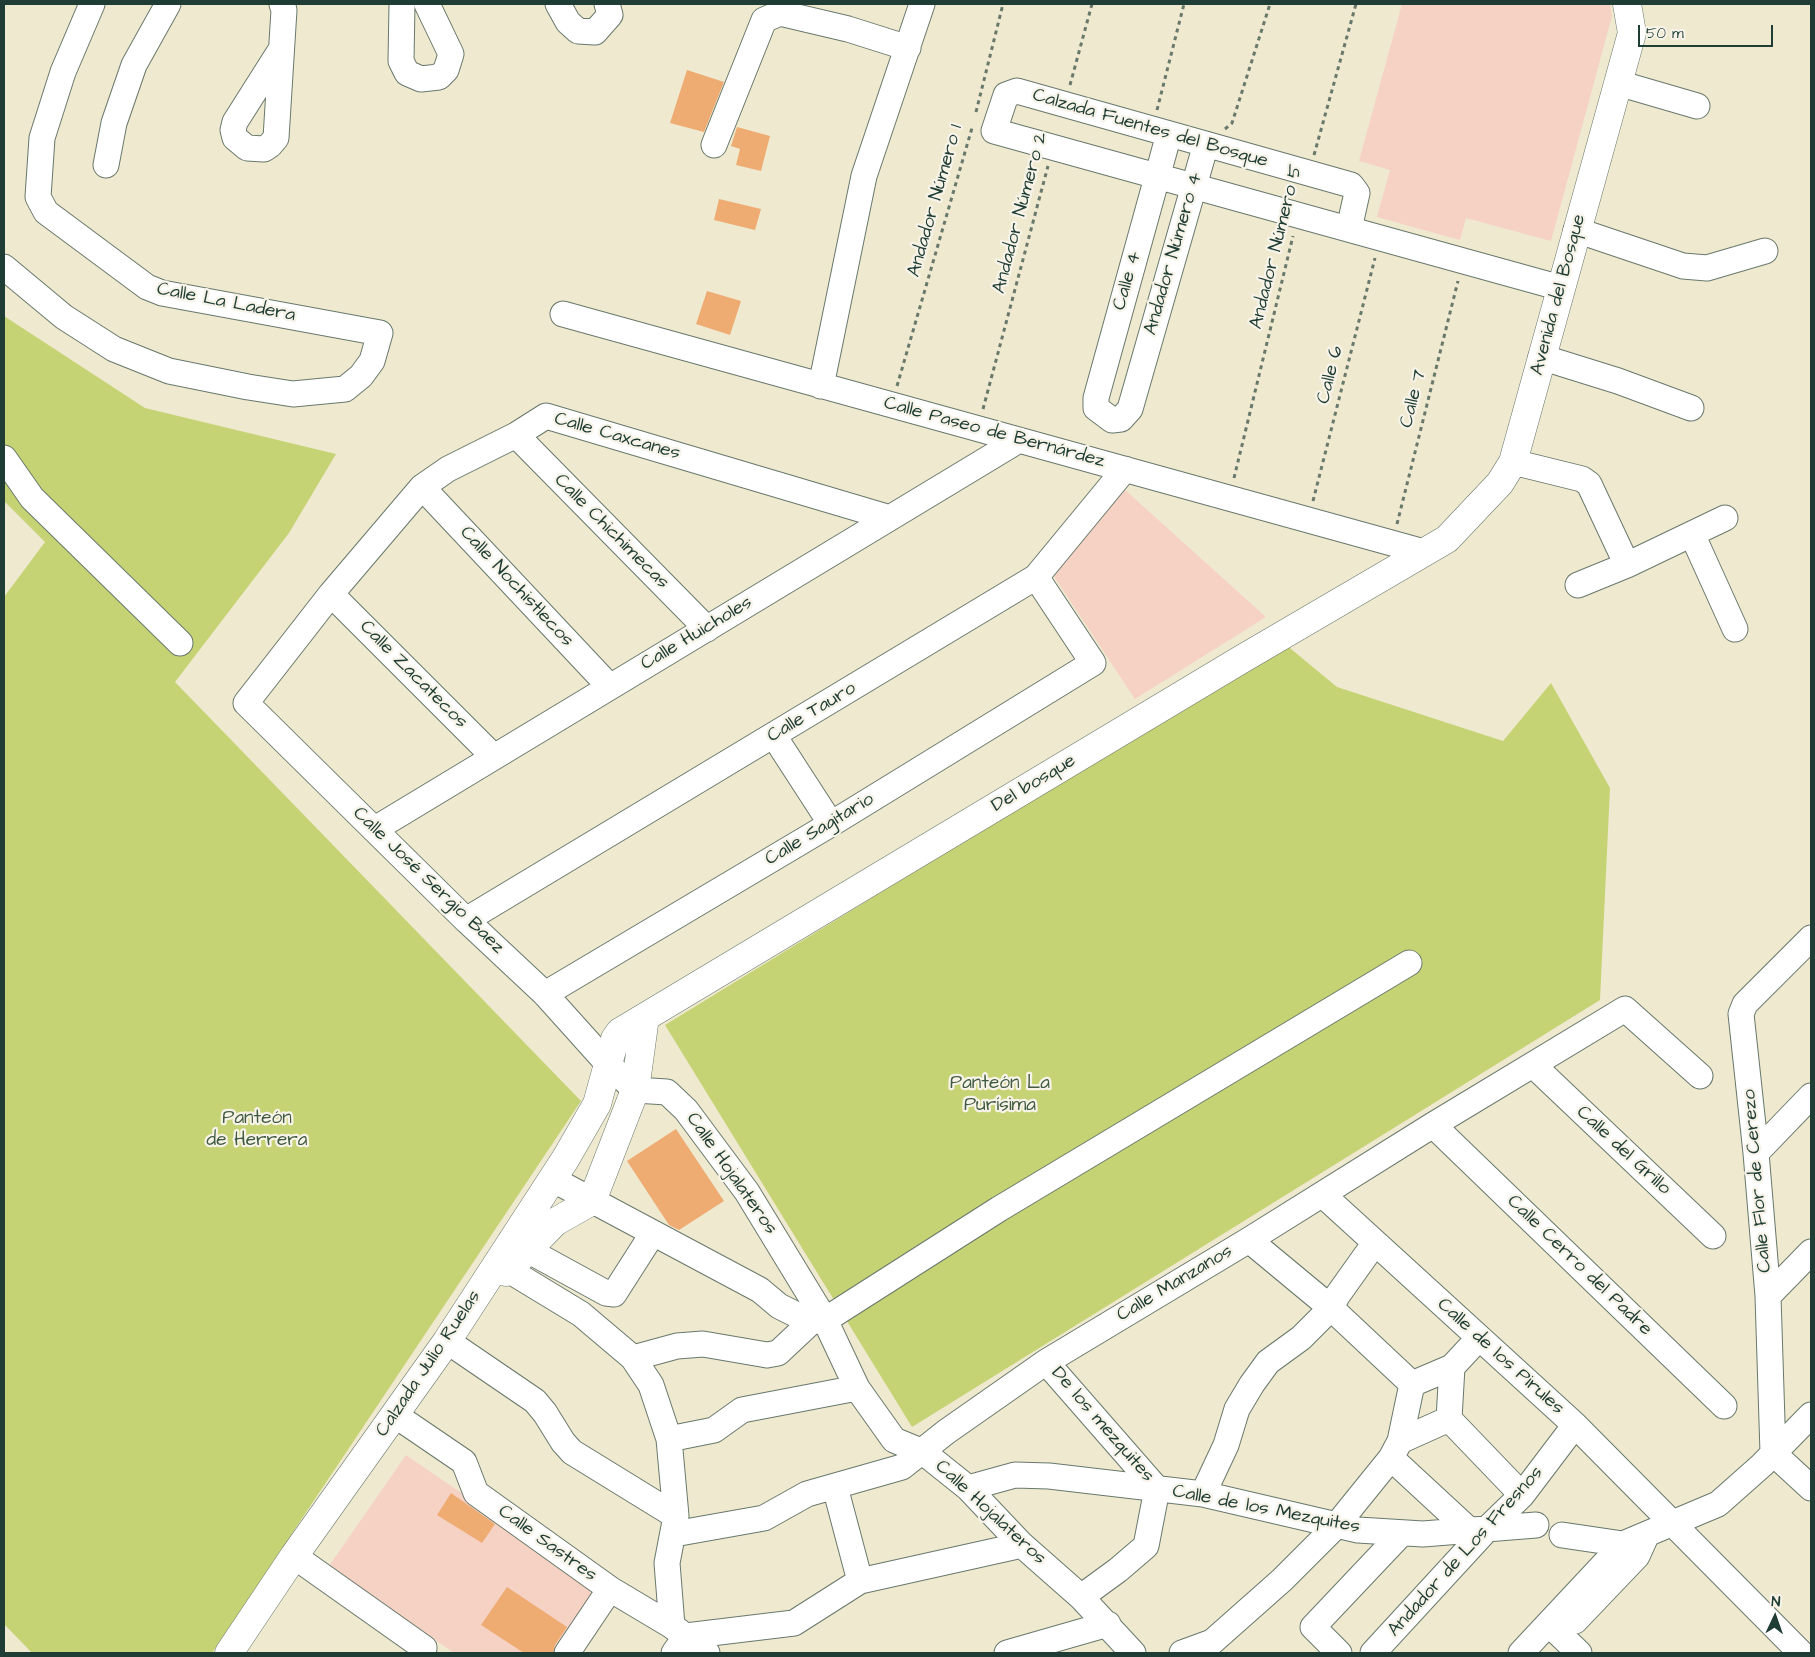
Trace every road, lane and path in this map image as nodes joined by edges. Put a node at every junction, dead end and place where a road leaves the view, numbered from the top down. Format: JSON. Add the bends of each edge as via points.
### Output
{"nodes":[{"id":1,"x":92,"y":4,"type":"edge"},
{"id":2,"x":168,"y":4,"type":"edge"},
{"id":3,"x":282,"y":4,"type":"edge"},
{"id":4,"x":402,"y":4,"type":"edge"},
{"id":5,"x":428,"y":4,"type":"edge"},
{"id":6,"x":558,"y":4,"type":"edge"},
{"id":7,"x":607,"y":4,"type":"edge"},
{"id":8,"x":922,"y":4,"type":"edge"},
{"id":9,"x":1003,"y":4,"type":"edge"},
{"id":10,"x":1092,"y":4,"type":"edge"},
{"id":11,"x":1184,"y":4,"type":"edge"},
{"id":12,"x":1270,"y":4,"type":"edge"},
{"id":13,"x":1356,"y":4,"type":"edge"},
{"id":14,"x":1627,"y":4,"type":"edge"},
{"id":15,"x":908,"y":48,"type":"junction"},
{"id":16,"x":280,"y":51,"type":"junction"},
{"id":17,"x":1618,"y":82,"type":"junction"},
{"id":18,"x":1064,"y":105,"type":"junction"},
{"id":19,"x":1697,"y":106,"type":"dead end"},
{"id":20,"x":975,"y":115,"type":"dead end"},
{"id":21,"x":973,"y":123,"type":"dead end"},
{"id":22,"x":1161,"y":132,"type":"junction"},
{"id":23,"x":1206,"y":144,"type":"junction"},
{"id":24,"x":714,"y":145,"type":"dead end"},
{"id":25,"x":1053,"y":147,"type":"junction"},
{"id":26,"x":106,"y":165,"type":"dead end"},
{"id":27,"x":1309,"y":173,"type":"junction"},
{"id":28,"x":1158,"y":176,"type":"junction"},
{"id":29,"x":1194,"y":186,"type":"junction"},
{"id":30,"x":1298,"y":215,"type":"junction"},
{"id":31,"x":1349,"y":229,"type":"junction"},
{"id":32,"x":1576,"y":230,"type":"junction"},
{"id":33,"x":1380,"y":238,"type":"junction"},
{"id":34,"x":1765,"y":251,"type":"dead end"},
{"id":35,"x":1463,"y":261,"type":"junction"},
{"id":36,"x":4,"y":267,"type":"edge"},
{"id":37,"x":1561,"y":288,"type":"junction"},
{"id":38,"x":563,"y":314,"type":"dead end"},
{"id":39,"x":1541,"y":357,"type":"junction"},
{"id":40,"x":822,"y":386,"type":"junction"},
{"id":41,"x":891,"y":405,"type":"junction"},
{"id":42,"x":1691,"y":408,"type":"dead end"},
{"id":43,"x":1112,"y":420,"type":"joint"},
{"id":44,"x":977,"y":429,"type":"junction"},
{"id":45,"x":516,"y":435,"type":"junction"},
{"id":46,"x":1019,"y":440,"type":"junction"},
{"id":47,"x":4,"y":458,"type":"edge"},
{"id":48,"x":1513,"y":462,"type":"junction"},
{"id":49,"x":1126,"y":469,"type":"junction"},
{"id":50,"x":422,"y":487,"type":"junction"},
{"id":51,"x":1229,"y":498,"type":"junction"},
{"id":52,"x":890,"y":518,"type":"junction"},
{"id":53,"x":1725,"y":518,"type":"dead end"},
{"id":54,"x":1309,"y":520,"type":"junction"},
{"id":55,"x":1692,"y":534,"type":"junction"},
{"id":56,"x":1392,"y":543,"type":"junction"},
{"id":57,"x":1424,"y":552,"type":"junction"},
{"id":58,"x":1627,"y":565,"type":"junction"},
{"id":59,"x":1036,"y":577,"type":"junction"},
{"id":60,"x":1578,"y":585,"type":"dead end"},
{"id":61,"x":331,"y":594,"type":"junction"},
{"id":62,"x":707,"y":628,"type":"junction"},
{"id":63,"x":1735,"y":629,"type":"dead end"},
{"id":64,"x":180,"y":644,"type":"dead end"},
{"id":65,"x":610,"y":687,"type":"junction"},
{"id":66,"x":246,"y":703,"type":"joint"},
{"id":67,"x":774,"y":736,"type":"junction"},
{"id":68,"x":494,"y":757,"type":"junction"},
{"id":69,"x":831,"y":824,"type":"junction"},
{"id":70,"x":375,"y":829,"type":"junction"},
{"id":71,"x":466,"y":920,"type":"junction"},
{"id":72,"x":1811,"y":938,"type":"edge"},
{"id":73,"x":1409,"y":963,"type":"dead end"},
{"id":74,"x":545,"y":994,"type":"junction"},
{"id":75,"x":645,"y":1018,"type":"junction"},
{"id":76,"x":607,"y":1063,"type":"junction"},
{"id":77,"x":1532,"y":1065,"type":"junction"},
{"id":78,"x":1700,"y":1076,"type":"dead end"},
{"id":79,"x":635,"y":1090,"type":"junction"},
{"id":80,"x":1811,"y":1096,"type":"edge"},
{"id":81,"x":1433,"y":1125,"type":"junction"},
{"id":82,"x":1756,"y":1153,"type":"junction"},
{"id":83,"x":552,"y":1179,"type":"junction"},
{"id":84,"x":1323,"y":1195,"type":"junction"},
{"id":85,"x":592,"y":1201,"type":"junction"},
{"id":86,"x":653,"y":1233,"type":"junction"},
{"id":87,"x":1713,"y":1236,"type":"dead end"},
{"id":88,"x":1249,"y":1240,"type":"junction"},
{"id":89,"x":1374,"y":1244,"type":"junction"},
{"id":90,"x":1811,"y":1252,"type":"edge"},
{"id":91,"x":511,"y":1256,"type":"junction"},
{"id":92,"x":790,"y":1261,"type":"junction"},
{"id":93,"x":760,"y":1290,"type":"junction"},
{"id":94,"x":1768,"y":1296,"type":"junction"},
{"id":95,"x":1331,"y":1308,"type":"junction"},
{"id":96,"x":818,"y":1321,"type":"junction"},
{"id":97,"x":1479,"y":1338,"type":"junction"},
{"id":98,"x":452,"y":1344,"type":"junction"},
{"id":99,"x":633,"y":1358,"type":"junction"},
{"id":100,"x":1046,"y":1362,"type":"junction"},
{"id":101,"x":1452,"y":1367,"type":"junction"},
{"id":102,"x":1412,"y":1384,"type":"junction"},
{"id":103,"x":857,"y":1388,"type":"junction"},
{"id":104,"x":1724,"y":1406,"type":"dead end"},
{"id":105,"x":1811,"y":1415,"type":"edge"},
{"id":106,"x":399,"y":1418,"type":"junction"},
{"id":107,"x":1449,"y":1419,"type":"junction"},
{"id":108,"x":1575,"y":1425,"type":"junction"},
{"id":109,"x":670,"y":1440,"type":"junction"},
{"id":110,"x":1396,"y":1450,"type":"junction"},
{"id":111,"x":923,"y":1452,"type":"junction"},
{"id":112,"x":1773,"y":1453,"type":"junction"},
{"id":113,"x":835,"y":1488,"type":"junction"},
{"id":114,"x":968,"y":1488,"type":"junction"},
{"id":115,"x":1811,"y":1488,"type":"edge"},
{"id":116,"x":1157,"y":1489,"type":"junction"},
{"id":117,"x":1202,"y":1494,"type":"junction"},
{"id":118,"x":1522,"y":1495,"type":"junction"},
{"id":119,"x":1674,"y":1524,"type":"junction"},
{"id":120,"x":675,"y":1525,"type":"junction"},
{"id":121,"x":1536,"y":1525,"type":"dead end"},
{"id":122,"x":1336,"y":1526,"type":"junction"},
{"id":123,"x":1478,"y":1530,"type":"junction"},
{"id":124,"x":1401,"y":1534,"type":"junction"},
{"id":125,"x":1562,"y":1535,"type":"dead end"},
{"id":126,"x":1022,"y":1545,"type":"junction"},
{"id":127,"x":1630,"y":1550,"type":"junction"},
{"id":128,"x":298,"y":1559,"type":"junction"},
{"id":129,"x":860,"y":1581,"type":"junction"},
{"id":130,"x":610,"y":1589,"type":"junction"},
{"id":131,"x":1081,"y":1597,"type":"junction"},
{"id":132,"x":1108,"y":1624,"type":"junction"},
{"id":133,"x":1551,"y":1638,"type":"edge"},
{"id":134,"x":678,"y":1639,"type":"edge"},
{"id":135,"x":1210,"y":1648,"type":"edge"},
{"id":136,"x":1794,"y":1650,"type":"edge"},
{"id":137,"x":423,"y":1651,"type":"edge"},
{"id":138,"x":229,"y":1653,"type":"edge"},
{"id":139,"x":242,"y":1653,"type":"edge"},
{"id":140,"x":567,"y":1653,"type":"edge"},
{"id":141,"x":707,"y":1653,"type":"edge"},
{"id":142,"x":1007,"y":1653,"type":"edge"},
{"id":143,"x":1133,"y":1653,"type":"edge"},
{"id":144,"x":1182,"y":1653,"type":"edge"},
{"id":145,"x":1339,"y":1653,"type":"edge"},
{"id":146,"x":1373,"y":1653,"type":"edge"},
{"id":147,"x":1521,"y":1653,"type":"edge"},
{"id":148,"x":1579,"y":1653,"type":"edge"}],
"edges":[{"from":1,"to":36,"type":"street","name":"Calle La Ladera","via":[[63,72],[42,138],[38,197],[46,212],[147,287],[162,293],[380,333],[372,361],[361,376],[345,388],[293,394],[169,371],[114,349],[64,316]]},
{"from":2,"to":26,"type":"street","via":[[134,65],[114,123]]},
{"from":3,"to":16,"type":"street"},
{"from":4,"to":5,"type":"street","via":[[401,61],[406,73],[421,79],[439,77],[446,70],[451,54]]},
{"from":6,"to":7,"type":"street","via":[[568,22],[578,31],[595,32],[610,15]]},
{"from":8,"to":15,"type":"street"},
{"from":9,"to":20,"type":"path","name":"Andador Número 1"},
{"from":10,"to":18,"type":"path"},
{"from":11,"to":22,"type":"path"},
{"from":12,"to":23,"type":"path","via":[[1232,123]]},
{"from":13,"to":27,"type":"path","name":"Andador Número 5"},
{"from":14,"to":17,"type":"main road","name":"Avenida del Bosque","via":[[1632,33]]},
{"from":15,"to":24,"type":"street","via":[[780,12],[764,20]]},
{"from":15,"to":40,"type":"street","via":[[864,176]]},
{"from":16,"to":16,"type":"street","via":[[276,138],[264,149],[247,148],[235,138],[235,122]]},
{"from":17,"to":19,"type":"street"},
{"from":17,"to":32,"type":"main road","name":"Avenida del Bosque"},
{"from":18,"to":22,"type":"street","name":"Calzada Fuentes del Bosque"},
{"from":18,"to":25,"type":"street","name":"Calzada Fuentes del Bosque","via":[[1016,91],[1006,95],[994,130]]},
{"from":21,"to":41,"type":"path","name":"Andador Número 1"},
{"from":22,"to":23,"type":"street","name":"Calzada Fuentes del Bosque"},
{"from":22,"to":28,"type":"street","name":"Calle 4"},
{"from":23,"to":27,"type":"street","name":"Calzada Fuentes del Bosque"},
{"from":23,"to":29,"type":"street","name":"Andador Número 4"},
{"from":25,"to":28,"type":"street","name":"Calzada Fuentes del Bosque"},
{"from":25,"to":44,"type":"path","name":"Andador Número 2"},
{"from":27,"to":31,"type":"street","name":"Calzada Fuentes del Bosque","via":[[1351,185],[1357,193]]},
{"from":28,"to":29,"type":"street","name":"Calzada Fuentes del Bosque"},
{"from":28,"to":43,"type":"street","name":"Calle 4","via":[[1096,398],[1096,408]]},
{"from":29,"to":30,"type":"street","name":"Calzada Fuentes del Bosque"},
{"from":29,"to":43,"type":"street","name":"Andador Número 4","via":[[1130,409],[1121,419]]},
{"from":30,"to":31,"type":"street","name":"Calzada Fuentes del Bosque"},
{"from":30,"to":51,"type":"path","name":"Andador Número 5"},
{"from":31,"to":33,"type":"street","name":"Calzada Fuentes del Bosque"},
{"from":32,"to":34,"type":"street","via":[[1683,266],[1707,268]]},
{"from":32,"to":37,"type":"main road","name":"Avenida del Bosque"},
{"from":33,"to":35,"type":"street","name":"Calzada Fuentes del Bosque"},
{"from":33,"to":54,"type":"path","name":"Calle 6"},
{"from":35,"to":37,"type":"street","name":"Calzada Fuentes del Bosque"},
{"from":35,"to":56,"type":"path","name":"Calle 7"},
{"from":37,"to":39,"type":"main road","name":"Avenida del Bosque"},
{"from":38,"to":40,"type":"street","name":"Calle Paseo de Bernárdez"},
{"from":39,"to":42,"type":"street"},
{"from":39,"to":48,"type":"main road","name":"Avenida del Bosque"},
{"from":40,"to":41,"type":"street","name":"Calle Paseo de Bernárdez"},
{"from":41,"to":44,"type":"street","name":"Calle Paseo de Bernárdez"},
{"from":44,"to":46,"type":"street","name":"Calle Paseo de Bernárdez"},
{"from":45,"to":50,"type":"street","name":"Calle Caxcanes","via":[[448,469]]},
{"from":45,"to":52,"type":"street","name":"Calle Caxcanes","via":[[546,416]]},
{"from":45,"to":62,"type":"street","name":"Calle Chichimecas"},
{"from":46,"to":49,"type":"street","name":"Calle Paseo de Bernárdez"},
{"from":46,"to":52,"type":"street","name":"Calle Huicholes"},
{"from":47,"to":64,"type":"street","via":[[32,498]]},
{"from":48,"to":57,"type":"main road","name":"Avenida del Bosque","via":[[1500,483],[1447,539]]},
{"from":48,"to":58,"type":"street","via":[[1582,479],[1588,484]]},
{"from":49,"to":51,"type":"street","name":"Calle Paseo de Bernárdez"},
{"from":49,"to":59,"type":"street","name":"Calle Tauro"},
{"from":50,"to":61,"type":"street","name":"Calle Caxcanes"},
{"from":50,"to":65,"type":"street","name":"Calle Nochistlecos"},
{"from":51,"to":54,"type":"street","name":"Calle Paseo de Bernárdez"},
{"from":52,"to":62,"type":"street","name":"Calle Huicholes"},
{"from":53,"to":55,"type":"street"},
{"from":54,"to":56,"type":"street","name":"Calle Paseo de Bernárdez"},
{"from":55,"to":58,"type":"street"},
{"from":55,"to":63,"type":"street"},
{"from":56,"to":57,"type":"street","name":"Calle Paseo de Bernárdez"},
{"from":57,"to":75,"type":"main road","name":"Del bosque"},
{"from":58,"to":60,"type":"street"},
{"from":59,"to":67,"type":"street","name":"Calle Tauro"},
{"from":59,"to":69,"type":"street","name":"Calle Sagitario","via":[[1092,662]]},
{"from":61,"to":66,"type":"street","name":"Calle Caxcanes"},
{"from":61,"to":68,"type":"street","name":"Calle Zacatecos"},
{"from":62,"to":65,"type":"street","name":"Calle Huicholes"},
{"from":65,"to":68,"type":"street","name":"Calle Huicholes"},
{"from":66,"to":70,"type":"street","name":"Calle José Sergio Baez"},
{"from":67,"to":69,"type":"street"},
{"from":67,"to":71,"type":"street","name":"Calle Tauro"},
{"from":68,"to":70,"type":"street","name":"Calle Huicholes"},
{"from":69,"to":74,"type":"street","name":"Calle Sagitario"},
{"from":70,"to":71,"type":"street","name":"Calle José Sergio Baez"},
{"from":71,"to":74,"type":"street","name":"Calle José Sergio Baez"},
{"from":72,"to":82,"type":"street","name":"Calle Flor de Cerezo","via":[[1745,1004],[1741,1014]]},
{"from":73,"to":96,"type":"street","via":[[998,1209]]},
{"from":74,"to":76,"type":"street","name":"Calle José Sergio Baez"},
{"from":75,"to":76,"type":"main road","name":"Del bosque","via":[[620,1032]]},
{"from":75,"to":79,"type":"main road"},
{"from":76,"to":79,"type":"street"},
{"from":76,"to":83,"type":"main road","name":"Calzada Julio Ruelas","via":[[597,1104]]},
{"from":77,"to":78,"type":"street","name":"Calle Manzanos","via":[[1625,1010]]},
{"from":77,"to":81,"type":"street","name":"Calle Manzanos"},
{"from":77,"to":87,"type":"street","name":"Calle del Grillo"},
{"from":79,"to":85,"type":"main road"},
{"from":79,"to":92,"type":"street","name":"Calle Hojalateros","via":[[667,1092],[686,1110],[747,1192]]},
{"from":80,"to":82,"type":"street"},
{"from":81,"to":84,"type":"street","name":"Calle Manzanos"},
{"from":81,"to":104,"type":"street","name":"Calle Cerro del Padre"},
{"from":82,"to":94,"type":"street","name":"Calle Flor de Cerezo"},
{"from":83,"to":85,"type":"street"},
{"from":83,"to":91,"type":"main road","name":"Calzada Julio Ruelas"},
{"from":84,"to":88,"type":"street","name":"Calle Manzanos"},
{"from":84,"to":89,"type":"street","name":"Calle de los Pirules"},
{"from":85,"to":86,"type":"street"},
{"from":85,"to":91,"type":"main road","name":"Calzada Julio Ruelas","via":[[555,1222]]},
{"from":86,"to":91,"type":"street","via":[[614,1294],[606,1294]]},
{"from":86,"to":93,"type":"street"},
{"from":88,"to":95,"type":"street"},
{"from":88,"to":100,"type":"street","name":"Calle Manzanos"},
{"from":89,"to":95,"type":"street"},
{"from":89,"to":97,"type":"street","name":"Calle de los Pirules"},
{"from":90,"to":94,"type":"street"},
{"from":91,"to":98,"type":"main road","name":"Calzada Julio Ruelas"},
{"from":91,"to":99,"type":"street"},
{"from":92,"to":93,"type":"street"},
{"from":92,"to":96,"type":"street","name":"Calle Hojalateros"},
{"from":93,"to":96,"type":"street","via":[[779,1306]]},
{"from":94,"to":112,"type":"street","name":"Calle Flor de Cerezo"},
{"from":95,"to":102,"type":"street"},
{"from":95,"to":117,"type":"street","via":[[1301,1338],[1268,1362],[1252,1384],[1237,1409],[1226,1445]]},
{"from":96,"to":99,"type":"street","via":[[778,1353],[767,1355],[703,1344],[677,1346]]},
{"from":96,"to":103,"type":"street","name":"Calle Hojalateros"},
{"from":97,"to":101,"type":"street"},
{"from":97,"to":108,"type":"street","name":"Calle de los Pirules"},
{"from":98,"to":106,"type":"main road","name":"Calzada Julio Ruelas"},
{"from":98,"to":120,"type":"street","via":[[535,1401],[572,1452]]},
{"from":99,"to":109,"type":"street","via":[[652,1385]]},
{"from":100,"to":111,"type":"street","name":"Calle Manzanos","via":[[946,1432]]},
{"from":100,"to":116,"type":"street","name":"De los mezquites"},
{"from":101,"to":102,"type":"street"},
{"from":101,"to":107,"type":"street"},
{"from":102,"to":110,"type":"street"},
{"from":103,"to":109,"type":"street","via":[[742,1410],[714,1430]]},
{"from":103,"to":111,"type":"street","name":"Calle Hojalateros","via":[[894,1440]]},
{"from":105,"to":112,"type":"street"},
{"from":106,"to":128,"type":"main road","name":"Calzada Julio Ruelas"},
{"from":106,"to":130,"type":"street","name":"Calle Sastres","via":[[464,1462],[476,1493]]},
{"from":107,"to":110,"type":"street"},
{"from":107,"to":118,"type":"street"},
{"from":108,"to":118,"type":"street","name":"Andador de Los Fresnos"},
{"from":108,"to":119,"type":"street","name":"Calle de los Pirules"},
{"from":109,"to":120,"type":"street"},
{"from":110,"to":122,"type":"street"},
{"from":110,"to":123,"type":"street"},
{"from":111,"to":113,"type":"street","name":"Calle Manzanos","via":[[902,1467]]},
{"from":111,"to":114,"type":"street","name":"Calle Hojalateros"},
{"from":112,"to":115,"type":"street"},
{"from":112,"to":119,"type":"street","via":[[1718,1504]]},
{"from":113,"to":120,"type":"street","name":"Calle Manzanos","via":[[807,1494],[764,1518]]},
{"from":113,"to":129,"type":"street"},
{"from":114,"to":116,"type":"street","name":"Calle de los Mezquites","via":[[1015,1475]]},
{"from":114,"to":126,"type":"street","name":"Calle Hojalateros"},
{"from":116,"to":117,"type":"street","name":"Calle de los Mezquites"},
{"from":116,"to":131,"type":"street","via":[[1146,1546]]},
{"from":117,"to":122,"type":"street","name":"Calle de los Mezquites"},
{"from":118,"to":123,"type":"street","name":"Andador de Los Fresnos"},
{"from":119,"to":127,"type":"street","via":[[1647,1534]]},
{"from":119,"to":136,"type":"street","name":"Calle de los Pirules"},
{"from":120,"to":134,"type":"street","via":[[668,1563]]},
{"from":121,"to":123,"type":"street","name":"Calle de los Mezquites"},
{"from":122,"to":124,"type":"street","name":"Calle de los Mezquites"},
{"from":122,"to":135,"type":"street"},
{"from":123,"to":124,"type":"street","name":"Calle de los Mezquites"},
{"from":123,"to":146,"type":"street","name":"Andador de Los Fresnos"},
{"from":124,"to":145,"type":"street","via":[[1313,1627]]},
{"from":125,"to":127,"type":"street"},
{"from":126,"to":129,"type":"street"},
{"from":126,"to":131,"type":"street","name":"Calle Hojalateros"},
{"from":127,"to":133,"type":"street"},
{"from":128,"to":137,"type":"street"},
{"from":128,"to":138,"type":"main road","name":"Calzada Julio Ruelas"},
{"from":128,"to":139,"type":"main road","name":"Calzada Julio Ruelas"},
{"from":129,"to":134,"type":"street","via":[[794,1623]]},
{"from":130,"to":134,"type":"street","name":"Calle Sastres"},
{"from":130,"to":140,"type":"street"},
{"from":131,"to":132,"type":"street","name":"Calle Hojalateros"},
{"from":132,"to":142,"type":"street"},
{"from":132,"to":143,"type":"street","name":"Calle Hojalateros"},
{"from":133,"to":147,"type":"street"},
{"from":133,"to":148,"type":"street"},
{"from":134,"to":141,"type":"street","name":"Calle Sastres"},
{"from":135,"to":144,"type":"street"}]}
